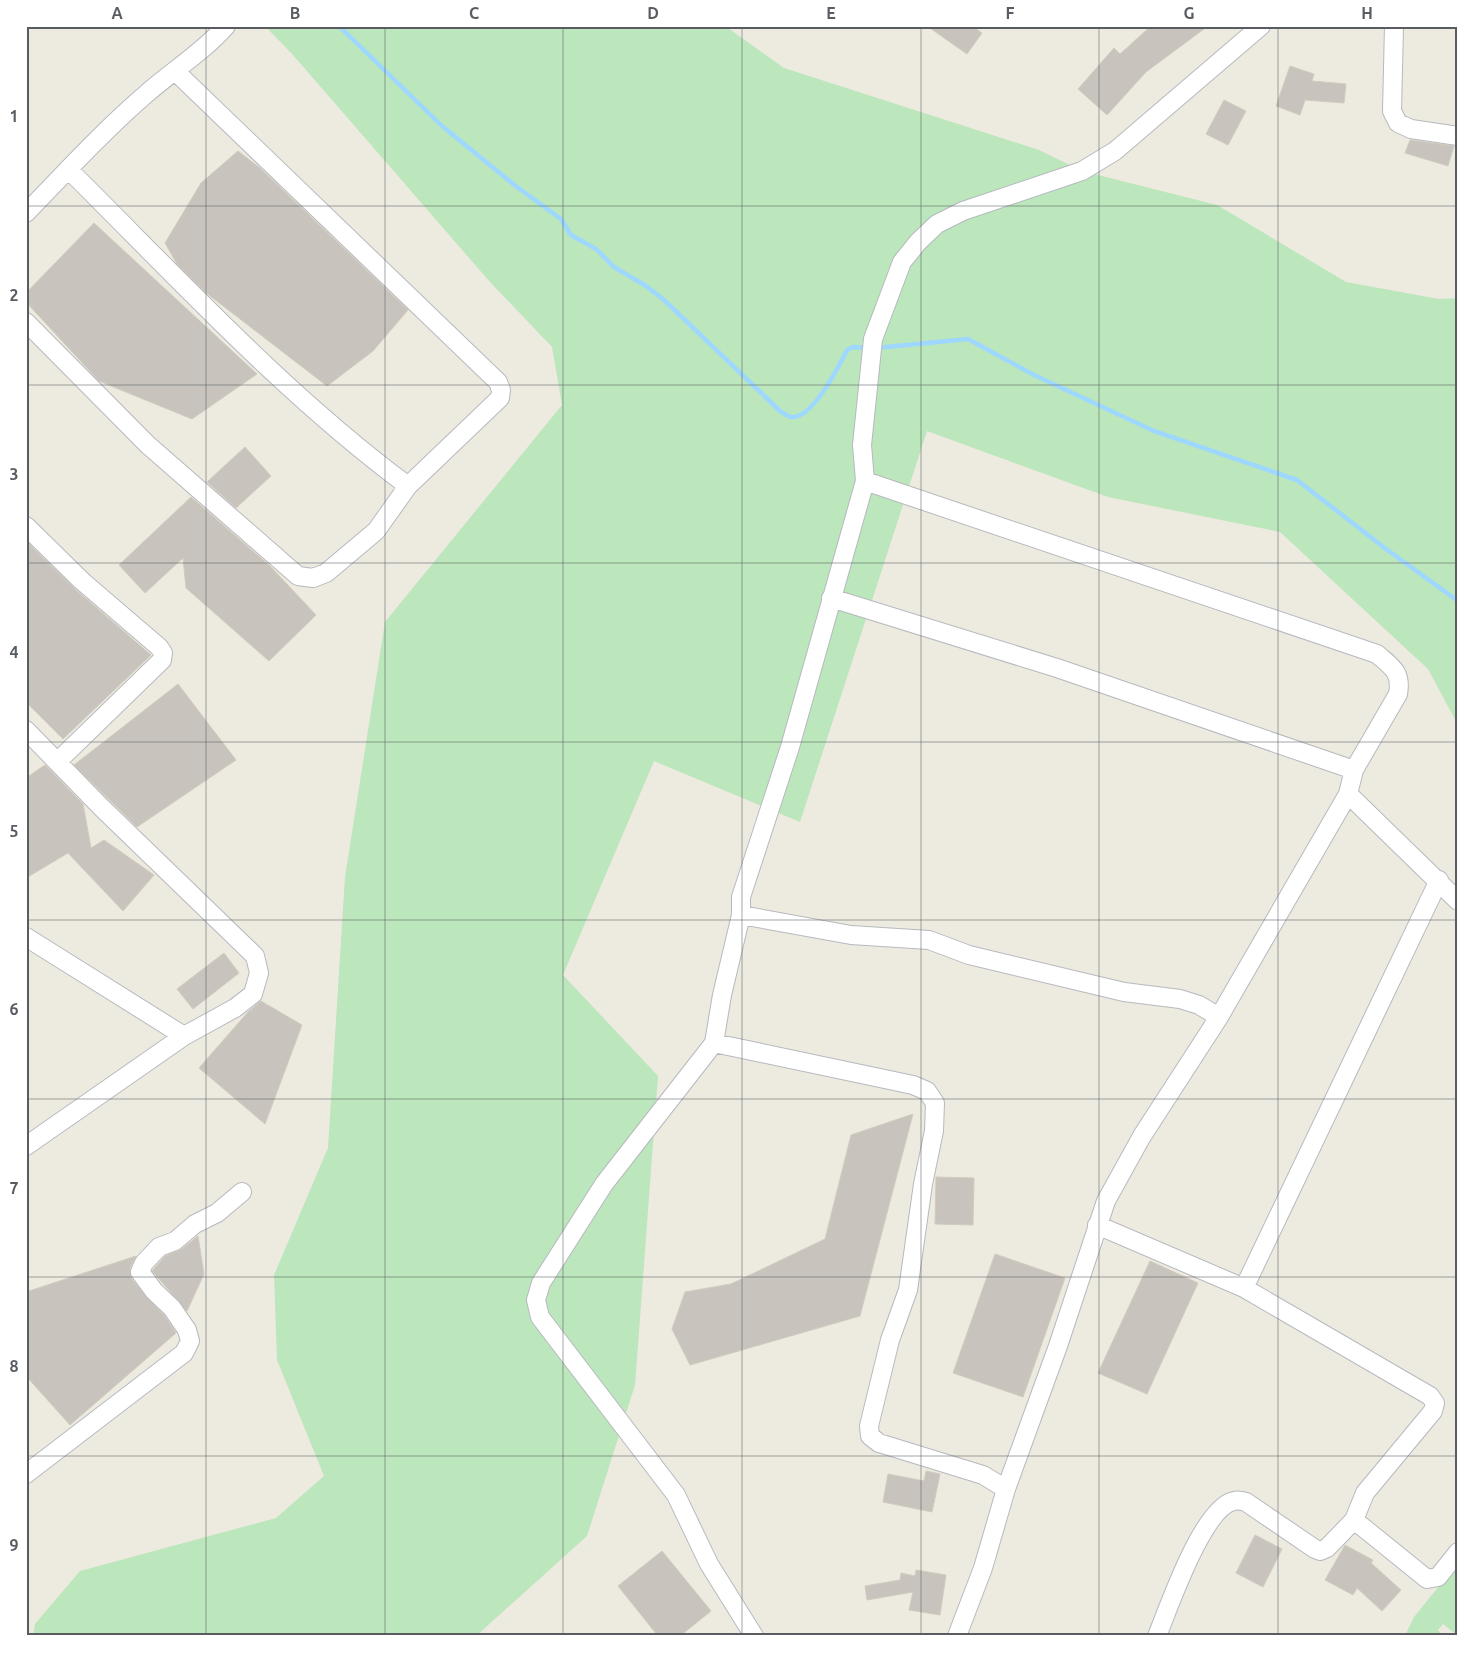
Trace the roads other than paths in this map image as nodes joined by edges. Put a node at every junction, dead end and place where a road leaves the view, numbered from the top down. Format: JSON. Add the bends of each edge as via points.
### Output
{"nodes":[{"id":1,"x":226,"y":26,"type":"edge"},
{"id":2,"x":1261,"y":26,"type":"edge"},
{"id":3,"x":1394,"y":26,"type":"edge"},
{"id":4,"x":176,"y":72,"type":"junction"},
{"id":5,"x":1458,"y":136,"type":"edge"},
{"id":6,"x":68,"y":169,"type":"junction"},
{"id":7,"x":26,"y":212,"type":"edge"},
{"id":8,"x":26,"y":322,"type":"edge"},
{"id":9,"x":865,"y":481,"type":"junction"},
{"id":10,"x":408,"y":486,"type":"junction"},
{"id":11,"x":26,"y":526,"type":"edge"},
{"id":12,"x":831,"y":598,"type":"junction"},
{"id":13,"x":26,"y":730,"type":"edge"},
{"id":14,"x":57,"y":762,"type":"junction"},
{"id":15,"x":1354,"y":770,"type":"junction"},
{"id":16,"x":1348,"y":794,"type":"junction"},
{"id":17,"x":1438,"y":880,"type":"junction"},
{"id":18,"x":1458,"y":901,"type":"edge"},
{"id":19,"x":741,"y":915,"type":"junction"},
{"id":20,"x":26,"y":937,"type":"edge"},
{"id":21,"x":1219,"y":1017,"type":"junction"},
{"id":22,"x":184,"y":1036,"type":"junction"},
{"id":23,"x":714,"y":1043,"type":"junction"},
{"id":24,"x":26,"y":1146,"type":"edge"},
{"id":25,"x":242,"y":1192,"type":"dead end"},
{"id":26,"x":1097,"y":1225,"type":"junction"},
{"id":27,"x":1244,"y":1288,"type":"junction"},
{"id":28,"x":26,"y":1474,"type":"edge"},
{"id":29,"x":1006,"y":1489,"type":"junction"},
{"id":30,"x":1354,"y":1520,"type":"junction"},
{"id":31,"x":1458,"y":1552,"type":"edge"},
{"id":32,"x":754,"y":1636,"type":"edge"},
{"id":33,"x":958,"y":1636,"type":"edge"},
{"id":34,"x":1157,"y":1636,"type":"edge"}],
"edges":[{"from":1,"to":4,"type":"street","via":[[209,46]]},
{"from":2,"to":9,"type":"street","via":[[1114,151],[1082,171],[963,211],[938,224],[918,242],[902,262],[873,339],[862,445]]},
{"from":3,"to":5,"type":"street","via":[[1392,111],[1398,122],[1411,128]]},
{"from":4,"to":6,"type":"street","via":[[146,94]]},
{"from":4,"to":10,"type":"street","via":[[498,382],[500,398]]},
{"from":6,"to":7,"type":"street"},
{"from":6,"to":10,"type":"street","via":[[215,316],[335,429]]},
{"from":8,"to":10,"type":"street","via":[[148,445],[298,576],[313,578],[326,573],[376,531]]},
{"from":9,"to":12,"type":"street"},
{"from":9,"to":15,"type":"street","via":[[1377,654],[1394,668],[1400,682],[1398,694]]},
{"from":11,"to":14,"type":"street","via":[[82,582],[163,653],[162,660]]},
{"from":12,"to":15,"type":"street","via":[[1057,668]]},
{"from":12,"to":19,"type":"street","via":[[790,747],[741,897]]},
{"from":13,"to":14,"type":"street"},
{"from":14,"to":22,"type":"street","via":[[255,956],[259,972],[253,994],[235,1008]]},
{"from":15,"to":16,"type":"street"},
{"from":16,"to":17,"type":"street"},
{"from":16,"to":21,"type":"street"},
{"from":17,"to":18,"type":"street"},
{"from":17,"to":27,"type":"street"},
{"from":19,"to":21,"type":"street","via":[[851,935],[928,940],[969,955],[1124,992],[1180,999],[1199,1005]]},
{"from":19,"to":23,"type":"street"},
{"from":20,"to":22,"type":"street"},
{"from":21,"to":26,"type":"street","via":[[1142,1136],[1106,1201]]},
{"from":22,"to":24,"type":"street"},
{"from":23,"to":29,"type":"street","via":[[913,1084],[927,1090],[935,1103],[934,1131],[908,1290],[890,1340],[869,1426],[870,1436],[879,1444],[983,1475]]},
{"from":23,"to":32,"type":"street","via":[[604,1184],[541,1283],[536,1300],[540,1317],[676,1495],[709,1564]]},
{"from":25,"to":28,"type":"street","via":[[217,1213],[158,1247],[140,1272],[187,1330],[190,1341],[184,1353]]},
{"from":26,"to":27,"type":"street"},
{"from":26,"to":29,"type":"street","via":[[1058,1346]]},
{"from":27,"to":30,"type":"street","via":[[1430,1396],[1435,1403],[1433,1411],[1365,1493]]},
{"from":29,"to":33,"type":"street"},
{"from":30,"to":31,"type":"street","via":[[1427,1579],[1438,1577]]},
{"from":30,"to":34,"type":"street","via":[[1320,1551],[1246,1502],[1234,1500],[1222,1507],[1195,1545]]}]}
